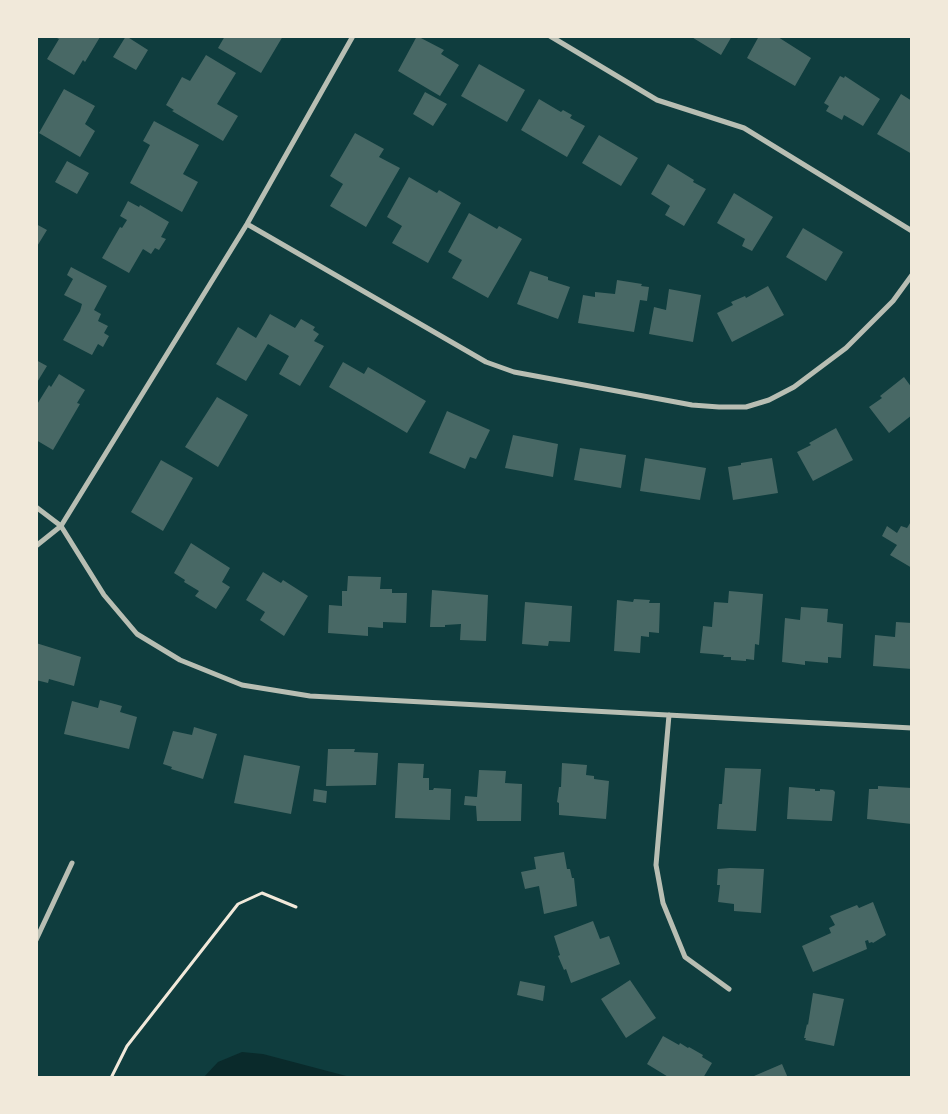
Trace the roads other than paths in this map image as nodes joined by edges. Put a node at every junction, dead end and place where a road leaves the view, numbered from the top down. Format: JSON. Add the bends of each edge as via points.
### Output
{"nodes":[{"id":1,"x":353,"y":36,"type":"edge"},
{"id":2,"x":550,"y":36,"type":"edge"},
{"id":3,"x":247,"y":224,"type":"junction"},
{"id":4,"x":912,"y":231,"type":"edge"},
{"id":5,"x":912,"y":275,"type":"edge"},
{"id":6,"x":36,"y":507,"type":"edge"},
{"id":7,"x":61,"y":526,"type":"junction"},
{"id":8,"x":36,"y":546,"type":"edge"},
{"id":9,"x":669,"y":715,"type":"junction"},
{"id":10,"x":912,"y":728,"type":"edge"},
{"id":11,"x":72,"y":863,"type":"dead end"},
{"id":12,"x":36,"y":940,"type":"edge"},
{"id":13,"x":729,"y":989,"type":"dead end"}],
"edges":[{"from":1,"to":3,"type":"street"},
{"from":2,"to":4,"type":"street","via":[[657,100],[744,128]]},
{"from":3,"to":5,"type":"street","via":[[486,362],[514,372],[692,405],[746,407],[794,387],[846,348],[893,301]]},
{"from":3,"to":7,"type":"street"},
{"from":6,"to":7,"type":"street"},
{"from":7,"to":8,"type":"street"},
{"from":7,"to":9,"type":"street","via":[[104,596],[137,634],[180,660],[242,685],[310,696]]},
{"from":9,"to":10,"type":"street"},
{"from":9,"to":13,"type":"street","via":[[656,865],[663,903],[685,957]]},
{"from":11,"to":12,"type":"street"}]}
